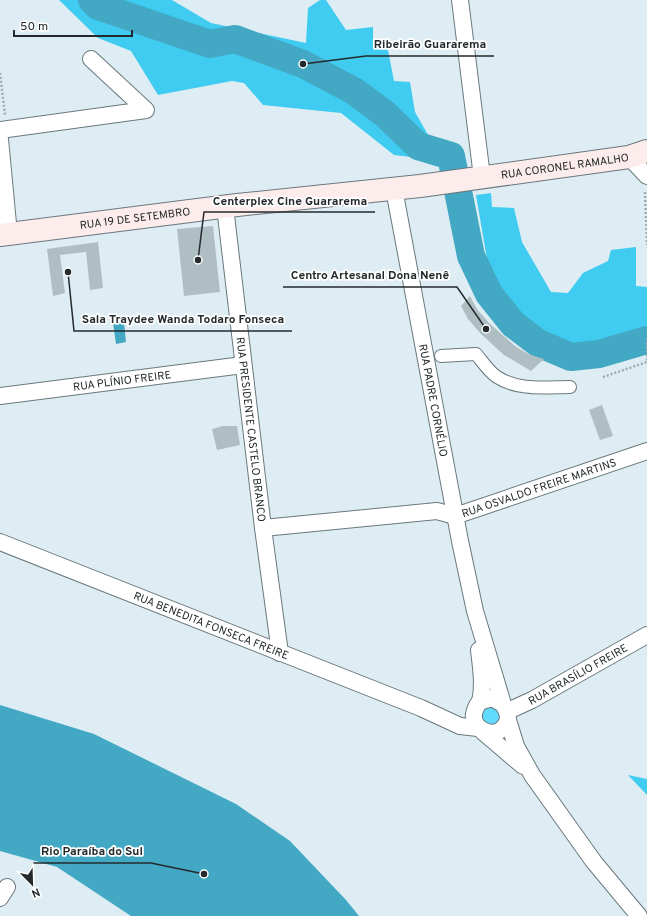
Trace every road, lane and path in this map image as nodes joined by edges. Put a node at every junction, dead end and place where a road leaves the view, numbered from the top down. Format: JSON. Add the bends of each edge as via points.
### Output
{"nodes":[{"id":1,"x":460,"y":0,"type":"edge"},
{"id":2,"x":91,"y":59,"type":"dead end"},
{"id":3,"x":0,"y":130,"type":"edge"},
{"id":4,"x":0,"y":139,"type":"edge"},
{"id":5,"x":638,"y":154,"type":"edge"},
{"id":6,"x":477,"y":178,"type":"junction"},
{"id":7,"x":646,"y":182,"type":"edge"},
{"id":8,"x":437,"y":184,"type":"joint"},
{"id":9,"x":394,"y":189,"type":"junction"},
{"id":10,"x":225,"y":207,"type":"junction"},
{"id":11,"x":5,"y":234,"type":"edge"},
{"id":12,"x":647,"y":244,"type":"edge"},
{"id":13,"x":647,"y":337,"type":"edge"},
{"id":14,"x":441,"y":356,"type":"dead end"},
{"id":15,"x":243,"y":365,"type":"junction"},
{"id":16,"x":603,"y":377,"type":"dead end"},
{"id":17,"x":570,"y":387,"type":"dead end"},
{"id":18,"x":0,"y":396,"type":"edge"},
{"id":19,"x":647,"y":451,"type":"edge"},
{"id":20,"x":455,"y":516,"type":"junction"},
{"id":21,"x":263,"y":528,"type":"junction"},
{"id":22,"x":0,"y":542,"type":"edge"},
{"id":23,"x":475,"y":611,"type":"junction"},
{"id":24,"x":647,"y":635,"type":"edge"},
{"id":25,"x":280,"y":652,"type":"junction"},
{"id":26,"x":478,"y":705,"type":"junction"},
{"id":27,"x":421,"y":708,"type":"junction"},
{"id":28,"x":506,"y":711,"type":"junction"},
{"id":29,"x":481,"y":730,"type":"junction"},
{"id":30,"x":532,"y":776,"type":"junction"},
{"id":31,"x":594,"y":862,"type":"junction"},
{"id":32,"x":624,"y":916,"type":"edge"},
{"id":33,"x":639,"y":916,"type":"edge"}],
"edges":[{"from":1,"to":6,"type":"street"},
{"from":2,"to":3,"type":"street","via":[[146,110]]},
{"from":4,"to":11,"type":"street"},
{"from":5,"to":6,"type":"main road","name":"RUA CORONEL RAMALHO"},
{"from":5,"to":7,"type":"street"},
{"from":6,"to":8,"type":"main road","name":"RUA CORONEL RAMALHO"},
{"from":7,"to":12,"type":"path"},
{"from":8,"to":9,"type":"main road","name":"RUA 19 DE SETEMBRO"},
{"from":9,"to":10,"type":"main road","name":"RUA 19 DE SETEMBRO"},
{"from":9,"to":20,"type":"street","name":"RUA PADRE CORNÉLIO"},
{"from":10,"to":11,"type":"main road","name":"RUA 19 DE SETEMBRO"},
{"from":10,"to":15,"type":"street","name":"RUA PRESIDENTE CASTELO BRANCO"},
{"from":13,"to":16,"type":"path","via":[[647,362]]},
{"from":14,"to":17,"type":"street","via":[[476,354],[496,376],[527,388]]},
{"from":15,"to":18,"type":"street","name":"RUA PLÍNIO FREIRE"},
{"from":15,"to":21,"type":"street","name":"RUA PRESIDENTE CASTELO BRANCO"},
{"from":19,"to":20,"type":"street","name":"RUA OSVALDO FREIRE MARTINS"},
{"from":20,"to":21,"type":"street","name":"RUA OSVALDO FREIRE MARTINS","via":[[437,511]]},
{"from":20,"to":23,"type":"street","name":"RUA PADRE CORNÉLIO"},
{"from":21,"to":25,"type":"street","name":"RUA PRESIDENTE CASTELO BRANCO"},
{"from":22,"to":25,"type":"street","name":"RUA BENEDITA FONSECA FREIRE"},
{"from":23,"to":26,"type":"street","name":"RUA PADRE CORNÉLIO","via":[[482,678]]},
{"from":23,"to":28,"type":"street","name":"RUA PADRE CORNÉLIO"},
{"from":24,"to":28,"type":"street","name":"RUA BRASÍLIO FREIRE","via":[[532,700]]},
{"from":25,"to":27,"type":"street","name":"RUA BENEDITA FONSECA FREIRE"},
{"from":26,"to":27,"type":"street","via":[[461,714]]},
{"from":26,"to":28,"type":"street","via":[[492,698]]},
{"from":26,"to":29,"type":"street","via":[[474,722]]},
{"from":27,"to":29,"type":"street","via":[[460,726]]},
{"from":28,"to":29,"type":"street","via":[[505,727],[499,732]]},
{"from":28,"to":30,"type":"street","name":"RUA PADRE CORNÉLIO","via":[[516,746]]},
{"from":29,"to":30,"type":"street","name":"RUA PADRE CORNÉLIO"},
{"from":30,"to":31,"type":"street","name":"RUA PADRE CORNÉLIO"},
{"from":31,"to":32,"type":"street","name":"RUA PADRE CORNÉLIO"},
{"from":31,"to":33,"type":"street","name":"RUA PADRE CORNÉLIO"}]}
